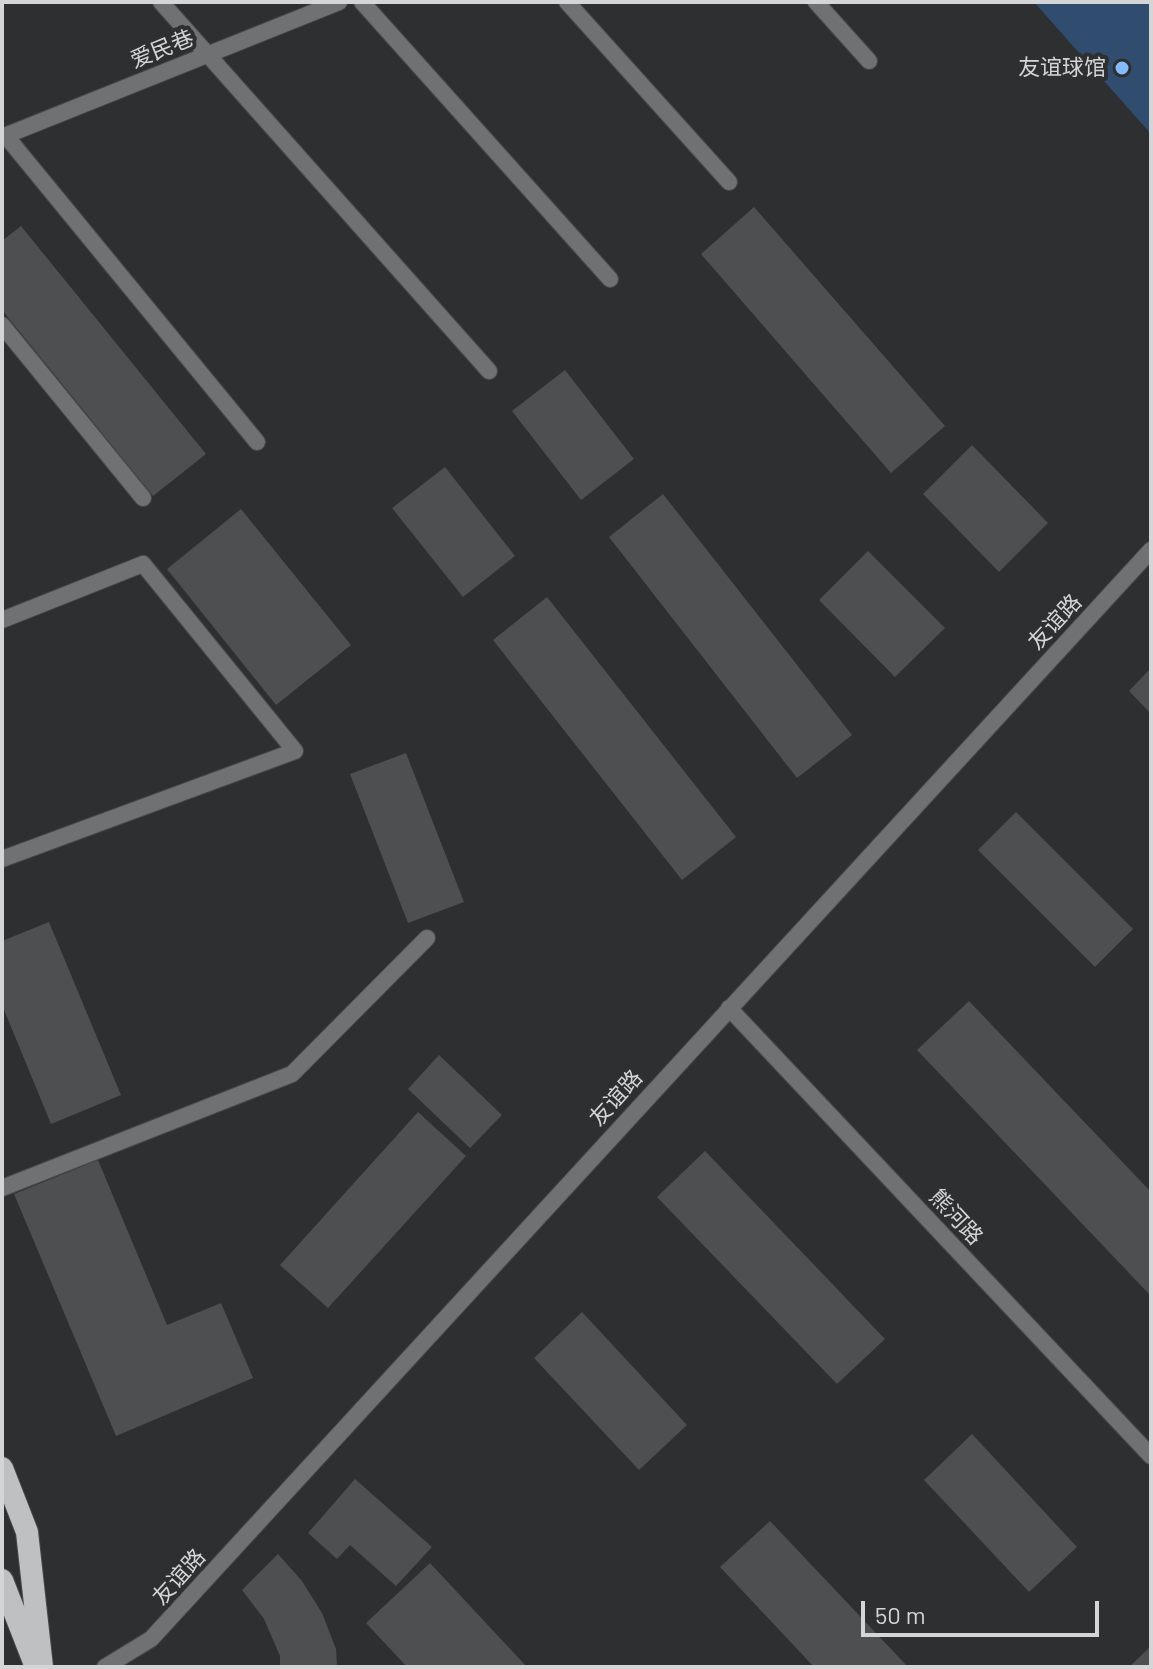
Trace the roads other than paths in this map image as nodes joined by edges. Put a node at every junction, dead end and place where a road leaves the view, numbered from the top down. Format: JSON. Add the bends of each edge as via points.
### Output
{"nodes":[{"id":1,"x":161,"y":2,"type":"edge"},
{"id":2,"x":339,"y":2,"type":"edge"},
{"id":3,"x":362,"y":2,"type":"edge"},
{"id":4,"x":567,"y":2,"type":"edge"},
{"id":5,"x":816,"y":2,"type":"edge"},
{"id":6,"x":208,"y":55,"type":"junction"},
{"id":7,"x":869,"y":61,"type":"dead end"},
{"id":8,"x":4,"y":136,"type":"edge"},
{"id":9,"x":729,"y":182,"type":"dead end"},
{"id":10,"x":610,"y":279,"type":"dead end"},
{"id":11,"x":2,"y":325,"type":"edge"},
{"id":12,"x":489,"y":371,"type":"dead end"},
{"id":13,"x":257,"y":442,"type":"dead end"},
{"id":14,"x":143,"y":498,"type":"dead end"},
{"id":15,"x":1151,"y":550,"type":"edge"},
{"id":16,"x":2,"y":620,"type":"edge"},
{"id":17,"x":2,"y":859,"type":"edge"},
{"id":18,"x":427,"y":938,"type":"dead end"},
{"id":19,"x":729,"y":1008,"type":"junction"},
{"id":20,"x":2,"y":1188,"type":"edge"},
{"id":21,"x":1151,"y":1456,"type":"edge"},
{"id":22,"x":2,"y":1468,"type":"edge"},
{"id":23,"x":2,"y":1580,"type":"edge"},
{"id":24,"x":36,"y":1667,"type":"edge"},
{"id":25,"x":42,"y":1667,"type":"edge"},
{"id":26,"x":105,"y":1667,"type":"edge"}],
"edges":[{"from":1,"to":6,"type":"street"},
{"from":2,"to":6,"type":"street","name":"爱民巷"},
{"from":3,"to":10,"type":"street"},
{"from":4,"to":9,"type":"street"},
{"from":5,"to":7,"type":"street"},
{"from":6,"to":8,"type":"street","name":"爱民巷"},
{"from":6,"to":12,"type":"street"},
{"from":8,"to":13,"type":"street"},
{"from":11,"to":14,"type":"street"},
{"from":15,"to":19,"type":"street","name":"友谊路"},
{"from":16,"to":17,"type":"street","via":[[143,564],[295,751]]},
{"from":18,"to":20,"type":"street","via":[[292,1074]]},
{"from":19,"to":21,"type":"street","name":"熊河路"},
{"from":19,"to":26,"type":"street","name":"友谊路","via":[[151,1639]]},
{"from":22,"to":25,"type":"highway","via":[[27,1532]]},
{"from":23,"to":24,"type":"highway"}]}
